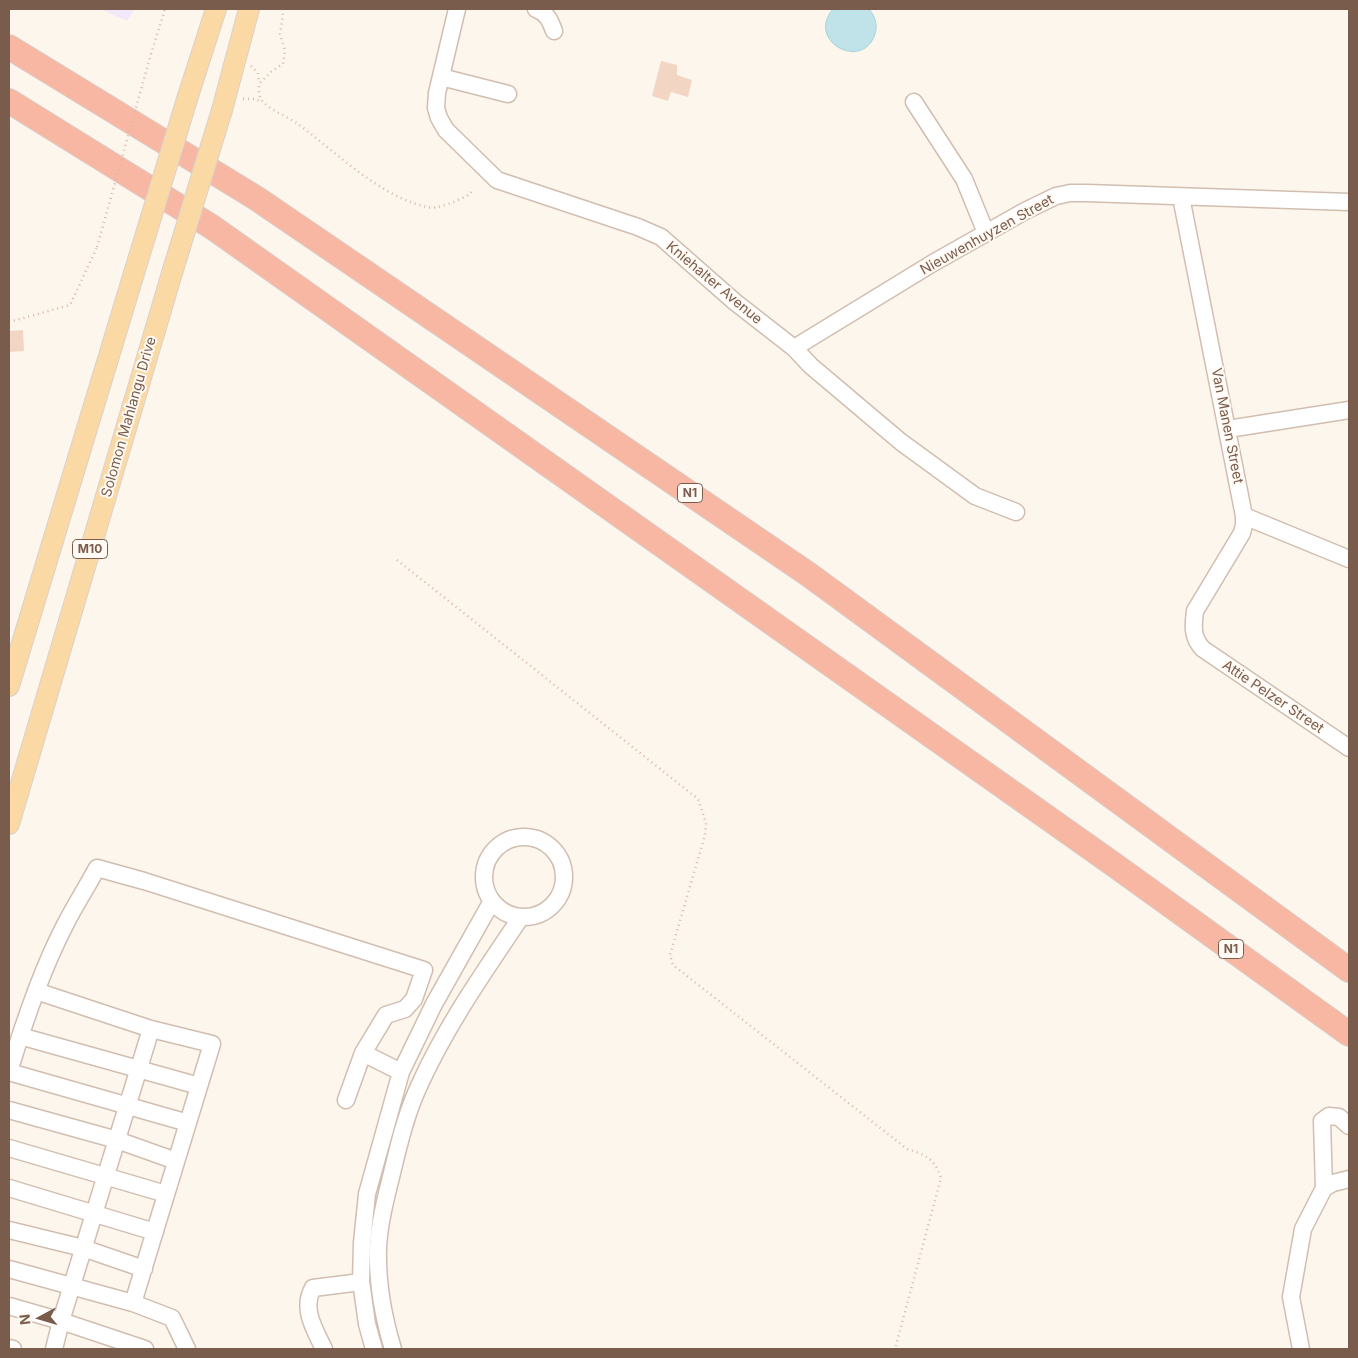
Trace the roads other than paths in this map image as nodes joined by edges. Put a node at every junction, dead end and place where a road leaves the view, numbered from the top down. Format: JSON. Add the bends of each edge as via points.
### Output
{"nodes":[{"id":1,"x":216,"y":9,"type":"edge"},
{"id":2,"x":249,"y":9,"type":"edge"},
{"id":3,"x":457,"y":9,"type":"edge"},
{"id":4,"x":536,"y":9,"type":"edge"},
{"id":5,"x":554,"y":31,"type":"dead end"},
{"id":6,"x":9,"y":47,"type":"edge"},
{"id":7,"x":441,"y":76,"type":"junction"},
{"id":8,"x":508,"y":94,"type":"dead end"},
{"id":9,"x":9,"y":101,"type":"edge"},
{"id":10,"x":914,"y":102,"type":"dead end"},
{"id":11,"x":1181,"y":197,"type":"junction"},
{"id":12,"x":1349,"y":202,"type":"edge"},
{"id":13,"x":986,"y":233,"type":"junction"},
{"id":14,"x":794,"y":348,"type":"junction"},
{"id":15,"x":1349,"y":410,"type":"edge"},
{"id":16,"x":1228,"y":429,"type":"junction"},
{"id":17,"x":1016,"y":512,"type":"dead end"},
{"id":18,"x":1244,"y":516,"type":"junction"},
{"id":19,"x":1349,"y":559,"type":"edge"},
{"id":20,"x":1198,"y":644,"type":"joint"},
{"id":21,"x":9,"y":686,"type":"edge"},
{"id":22,"x":1349,"y":748,"type":"edge"},
{"id":23,"x":9,"y":824,"type":"edge"},
{"id":24,"x":1113,"y":864,"type":"junction"},
{"id":25,"x":492,"y":901,"type":"junction"},
{"id":26,"x":521,"y":918,"type":"junction"},
{"id":27,"x":1349,"y":970,"type":"edge"},
{"id":28,"x":36,"y":991,"type":"junction"},
{"id":29,"x":151,"y":1029,"type":"junction"},
{"id":30,"x":1349,"y":1034,"type":"edge"},
{"id":31,"x":20,"y":1036,"type":"junction"},
{"id":32,"x":1349,"y":1048,"type":"edge"},
{"id":33,"x":362,"y":1053,"type":"junction"},
{"id":34,"x":139,"y":1068,"type":"junction"},
{"id":35,"x":9,"y":1072,"type":"edge"},
{"id":36,"x":401,"y":1072,"type":"junction"},
{"id":37,"x":199,"y":1086,"type":"junction"},
{"id":38,"x":346,"y":1100,"type":"dead end"},
{"id":39,"x":128,"y":1105,"type":"junction"},
{"id":40,"x":9,"y":1110,"type":"edge"},
{"id":41,"x":188,"y":1123,"type":"junction"},
{"id":42,"x":1349,"y":1126,"type":"edge"},
{"id":43,"x":117,"y":1140,"type":"junction"},
{"id":44,"x":9,"y":1148,"type":"edge"},
{"id":45,"x":176,"y":1161,"type":"junction"},
{"id":46,"x":106,"y":1175,"type":"junction"},
{"id":47,"x":1349,"y":1179,"type":"edge"},
{"id":48,"x":9,"y":1188,"type":"edge"},
{"id":49,"x":1324,"y":1188,"type":"junction"},
{"id":50,"x":166,"y":1194,"type":"junction"},
{"id":51,"x":94,"y":1213,"type":"junction"},
{"id":52,"x":9,"y":1230,"type":"edge"},
{"id":53,"x":155,"y":1232,"type":"junction"},
{"id":54,"x":84,"y":1248,"type":"junction"},
{"id":55,"x":9,"y":1269,"type":"edge"},
{"id":56,"x":144,"y":1269,"type":"junction"},
{"id":57,"x":361,"y":1282,"type":"junction"},
{"id":58,"x":72,"y":1286,"type":"junction"},
{"id":59,"x":133,"y":1303,"type":"junction"},
{"id":60,"x":9,"y":1306,"type":"edge"},
{"id":61,"x":61,"y":1321,"type":"junction"},
{"id":62,"x":9,"y":1348,"type":"edge"},
{"id":63,"x":13,"y":1349,"type":"edge"},
{"id":64,"x":54,"y":1349,"type":"edge"},
{"id":65,"x":145,"y":1349,"type":"edge"},
{"id":66,"x":187,"y":1349,"type":"edge"},
{"id":67,"x":324,"y":1349,"type":"edge"},
{"id":68,"x":374,"y":1349,"type":"edge"},
{"id":69,"x":393,"y":1349,"type":"edge"},
{"id":70,"x":1301,"y":1349,"type":"edge"}],
"edges":[{"from":1,"to":21,"type":"main road","number":"M10","bridge":true},
{"from":2,"to":23,"type":"main road","name":"Solomon Mahlangu Drive","number":"M10","bridge":true,"via":[[224,104]]},
{"from":3,"to":7,"type":"street","name":"Kniehalter Avenue"},
{"from":4,"to":5,"type":"street","via":[[544,12]]},
{"from":6,"to":27,"type":"highway","number":"N1","via":[[256,198],[808,574]]},
{"from":7,"to":8,"type":"street"},
{"from":7,"to":14,"type":"street","name":"Kniehalter Avenue","via":[[436,108],[439,118],[446,130],[497,180],[661,237]]},
{"from":9,"to":24,"type":"highway","number":"N1","via":[[212,227]]},
{"from":10,"to":13,"type":"street","via":[[964,179]]},
{"from":11,"to":12,"type":"street","name":"Nieuwenhuyzen Street"},
{"from":11,"to":13,"type":"street","name":"Nieuwenhuyzen Street","via":[[1070,193],[1041,202]]},
{"from":11,"to":16,"type":"street","name":"Van Manen Street"},
{"from":13,"to":14,"type":"street","name":"Nieuwenhuyzen Street"},
{"from":14,"to":17,"type":"street","name":"Kniehalter Avenue","via":[[901,442],[975,496]]},
{"from":15,"to":16,"type":"street"},
{"from":16,"to":18,"type":"street","name":"Van Manen Street"},
{"from":18,"to":19,"type":"street"},
{"from":18,"to":20,"type":"street","name":"Van Manen Street","via":[[1242,533],[1195,611],[1193,624]]},
{"from":20,"to":22,"type":"street","name":"Attie Pelzer Street"},
{"from":24,"to":30,"type":"highway","number":"N1"},
{"from":24,"to":32,"type":"highway"},
{"from":25,"to":26,"type":"street","via":[[500,910]]},
{"from":25,"to":26,"type":"street","via":[[484,880],[489,857],[496,848],[521,837],[535,838],[547,844],[563,867],[561,893],[544,912]]},
{"from":25,"to":36,"type":"street","via":[[434,1004]]},
{"from":26,"to":69,"type":"street","via":[[442,1039],[418,1088],[400,1140],[378,1247],[384,1319]]},
{"from":28,"to":29,"type":"street"},
{"from":28,"to":31,"type":"street"},
{"from":28,"to":33,"type":"street","via":[[65,925],[97,868],[144,880],[424,970],[414,999],[405,1009],[386,1015]]},
{"from":29,"to":34,"type":"street"},
{"from":29,"to":37,"type":"street","via":[[212,1044]]},
{"from":31,"to":34,"type":"street"},
{"from":31,"to":35,"type":"street"},
{"from":33,"to":36,"type":"street"},
{"from":33,"to":38,"type":"street"},
{"from":34,"to":37,"type":"street"},
{"from":34,"to":39,"type":"street"},
{"from":35,"to":39,"type":"street"},
{"from":36,"to":57,"type":"street","via":[[367,1194]]},
{"from":37,"to":41,"type":"street"},
{"from":39,"to":41,"type":"street"},
{"from":39,"to":43,"type":"street"},
{"from":40,"to":43,"type":"street"},
{"from":41,"to":45,"type":"street"},
{"from":42,"to":49,"type":"street","via":[[1339,1117],[1329,1116],[1322,1121]]},
{"from":43,"to":45,"type":"street"},
{"from":43,"to":46,"type":"street"},
{"from":44,"to":46,"type":"street"},
{"from":45,"to":50,"type":"street"},
{"from":46,"to":50,"type":"street"},
{"from":46,"to":51,"type":"street"},
{"from":47,"to":49,"type":"street","via":[[1333,1182]]},
{"from":48,"to":51,"type":"street"},
{"from":49,"to":70,"type":"street","via":[[1303,1229],[1293,1275],[1291,1297]]},
{"from":50,"to":53,"type":"street"},
{"from":51,"to":53,"type":"street"},
{"from":51,"to":54,"type":"street"},
{"from":52,"to":54,"type":"street"},
{"from":53,"to":56,"type":"street"},
{"from":54,"to":56,"type":"street"},
{"from":54,"to":58,"type":"street"},
{"from":55,"to":58,"type":"street"},
{"from":56,"to":59,"type":"street"},
{"from":57,"to":67,"type":"street","via":[[313,1288],[308,1297],[308,1310]]},
{"from":57,"to":68,"type":"street"},
{"from":58,"to":59,"type":"street"},
{"from":58,"to":61,"type":"street"},
{"from":59,"to":66,"type":"street","via":[[172,1318]]},
{"from":60,"to":61,"type":"street"},
{"from":61,"to":64,"type":"street"},
{"from":61,"to":65,"type":"street"},
{"from":62,"to":63,"type":"street"}]}
